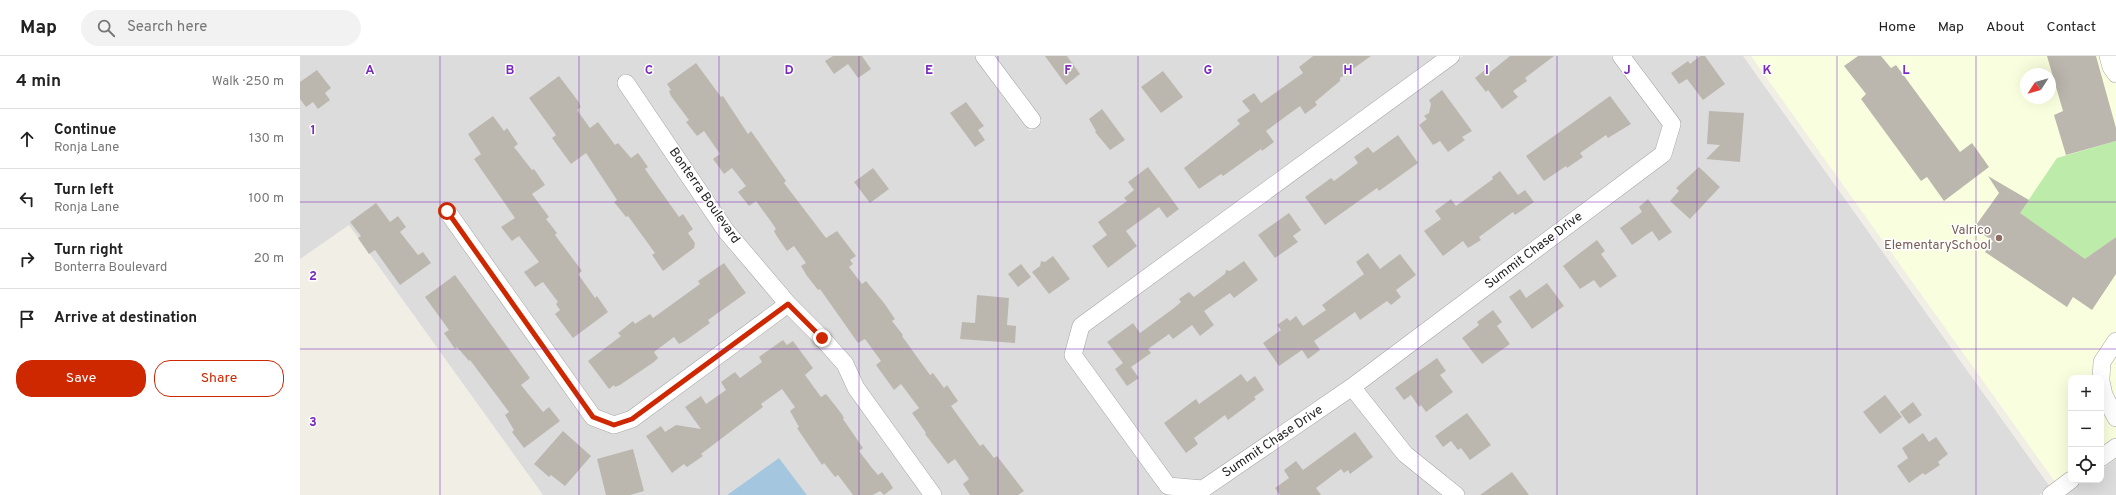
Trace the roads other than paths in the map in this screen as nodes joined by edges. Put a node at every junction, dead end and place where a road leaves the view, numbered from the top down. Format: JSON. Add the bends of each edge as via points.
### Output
{"nodes":[{"id":1,"x":984,"y":56,"type":"edge"},
{"id":2,"x":1451,"y":56,"type":"edge"},
{"id":3,"x":1621,"y":56,"type":"edge"},
{"id":4,"x":2108,"y":56,"type":"edge"},
{"id":5,"x":2116,"y":74,"type":"edge"},
{"id":6,"x":626,"y":83,"type":"dead end"},
{"id":7,"x":1032,"y":120,"type":"dead end"},
{"id":8,"x":447,"y":211,"type":"dead end"},
{"id":9,"x":788,"y":304,"type":"junction"},
{"id":10,"x":2116,"y":341,"type":"edge"},
{"id":11,"x":2101,"y":375,"type":"edge"},
{"id":12,"x":1352,"y":387,"type":"junction"},
{"id":13,"x":2104,"y":395,"type":"edge"},
{"id":14,"x":2116,"y":418,"type":"edge"},
{"id":15,"x":2116,"y":447,"type":"edge"},
{"id":16,"x":2104,"y":456,"type":"edge"},
{"id":17,"x":2068,"y":482,"type":"edge"},
{"id":18,"x":933,"y":495,"type":"edge"},
{"id":19,"x":1456,"y":495,"type":"edge"},
{"id":20,"x":2051,"y":495,"type":"edge"}],
"edges":[{"from":1,"to":7,"type":"street"},
{"from":2,"to":12,"type":"street","name":"Summit Chase Drive","via":[[1081,326],[1073,355],[1168,486],[1203,489]]},
{"from":3,"to":12,"type":"street","name":"Summit Chase Drive","via":[[1672,124],[1663,154]]},
{"from":4,"to":5,"type":"street"},
{"from":6,"to":9,"type":"street","name":"Bonterra Boulevard","via":[[726,231]]},
{"from":8,"to":9,"type":"street","via":[[593,417],[614,425],[632,419]]},
{"from":9,"to":18,"type":"street","name":"Bonterra Boulevard","via":[[845,364],[856,388]]},
{"from":10,"to":11,"type":"street","via":[[2102,362]]},
{"from":12,"to":19,"type":"street","via":[[1405,454]]},
{"from":13,"to":14,"type":"street"},
{"from":15,"to":16,"type":"street"},
{"from":17,"to":20,"type":"street"}]}
